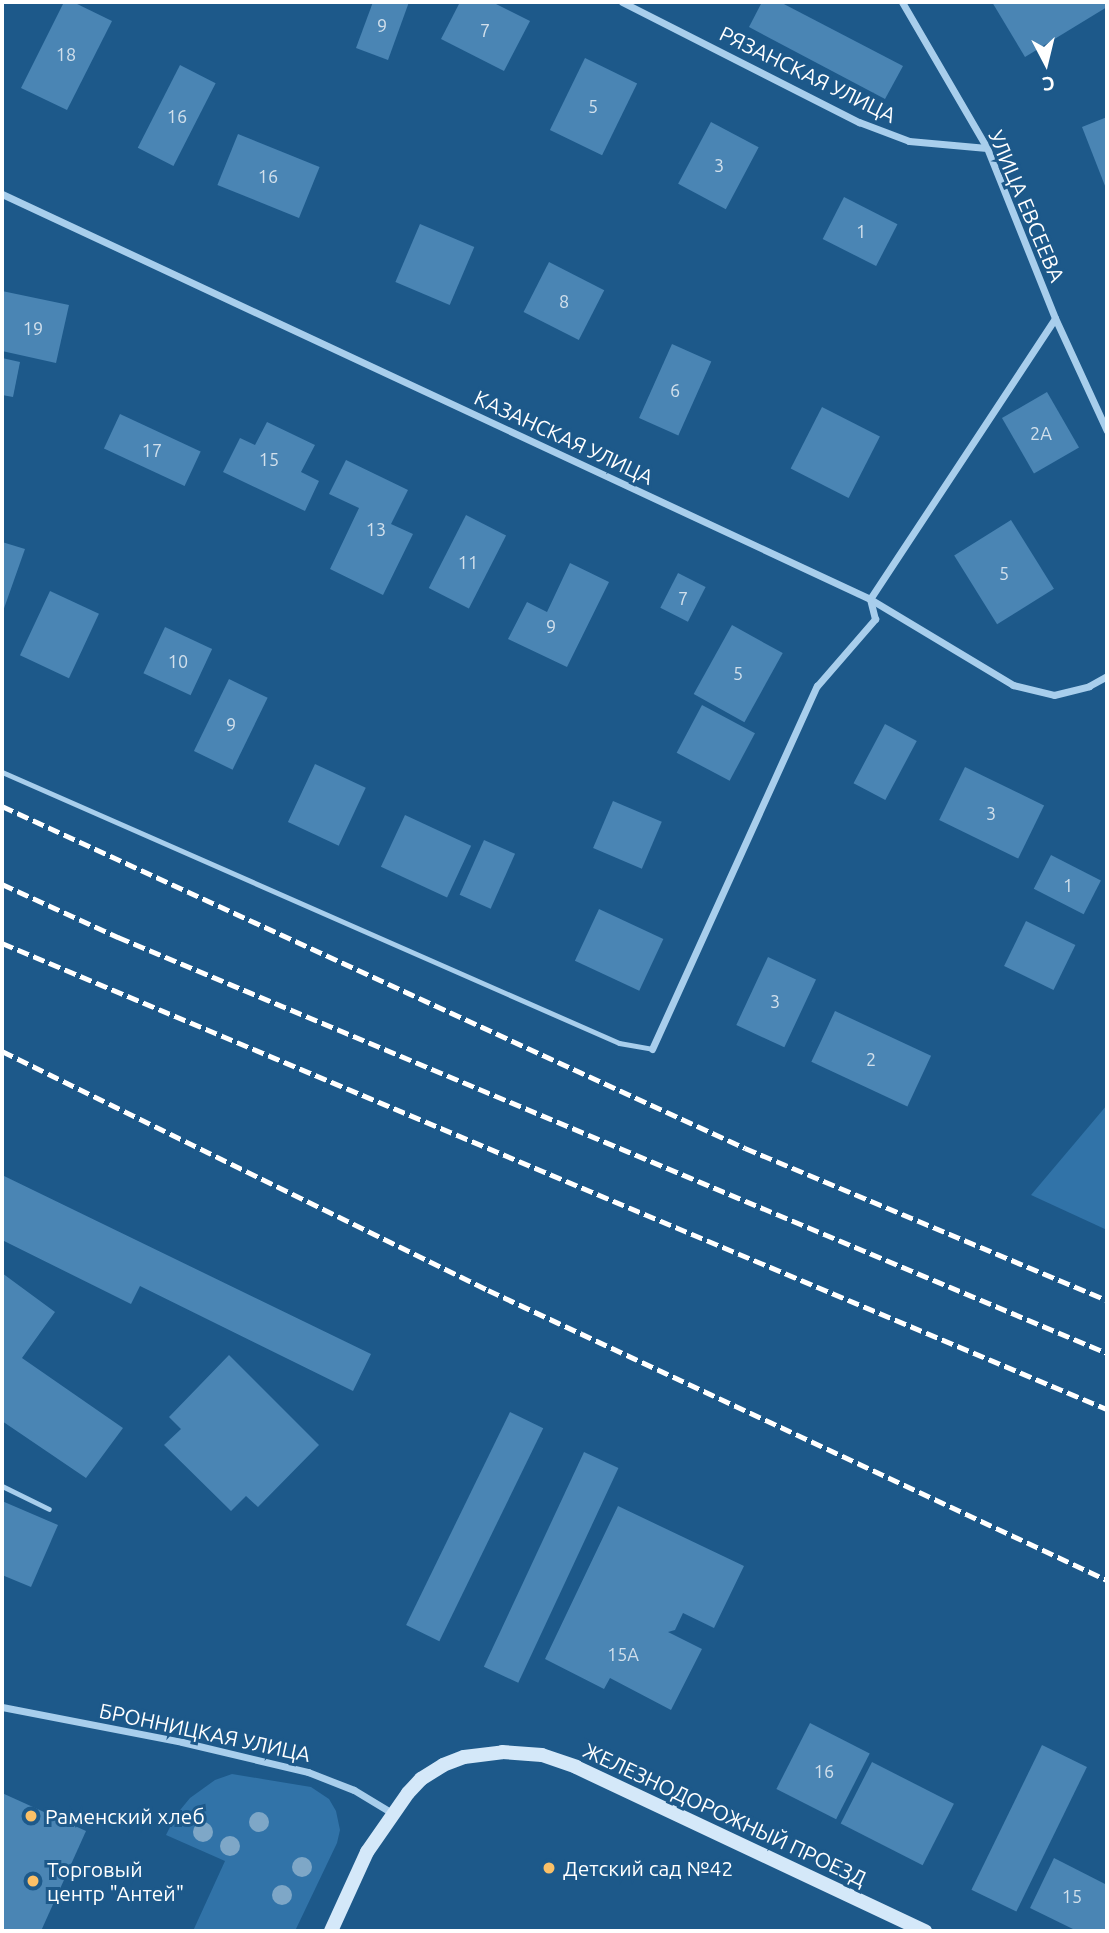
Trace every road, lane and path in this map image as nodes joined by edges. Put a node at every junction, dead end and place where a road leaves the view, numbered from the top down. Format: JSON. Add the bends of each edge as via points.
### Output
{"nodes":[{"id":1,"x":622,"y":2,"type":"edge"},
{"id":2,"x":902,"y":2,"type":"edge"},
{"id":3,"x":987,"y":148,"type":"junction"},
{"id":4,"x":2,"y":194,"type":"edge"},
{"id":5,"x":1055,"y":318,"type":"junction"},
{"id":6,"x":1107,"y":431,"type":"edge"},
{"id":7,"x":870,"y":599,"type":"junction"},
{"id":8,"x":1107,"y":676,"type":"edge"},
{"id":9,"x":2,"y":772,"type":"edge"},
{"id":10,"x":652,"y":1049,"type":"joint"},
{"id":11,"x":2,"y":1486,"type":"edge"},
{"id":12,"x":49,"y":1509,"type":"dead end"},
{"id":13,"x":2,"y":1707,"type":"edge"},
{"id":14,"x":392,"y":1814,"type":"junction"},
{"id":15,"x":331,"y":1931,"type":"edge"},
{"id":16,"x":925,"y":1931,"type":"edge"}],
"edges":[{"from":1,"to":3,"type":"street","name":"РЯЗАНСКАЯ УЛИЦА","via":[[859,122],[909,141]]},
{"from":2,"to":3,"type":"street","name":"УЛИЦА ЕВСЕЕВА"},
{"from":3,"to":5,"type":"street","name":"УЛИЦА ЕВСЕЕВА"},
{"from":4,"to":7,"type":"street","name":"КАЗАНСКАЯ УЛИЦА"},
{"from":5,"to":6,"type":"street","name":"УЛИЦА ЕВСЕЕВА"},
{"from":5,"to":7,"type":"street"},
{"from":7,"to":8,"type":"street","name":"КАЗАНСКАЯ УЛИЦА","via":[[995,677],[1028,691],[1066,694]]},
{"from":7,"to":10,"type":"street","via":[[876,619],[817,686]]},
{"from":9,"to":10,"type":"lane","via":[[619,1043]]},
{"from":11,"to":12,"type":"lane"},
{"from":13,"to":14,"type":"street","name":"БРОННИЦКАЯ УЛИЦА","via":[[308,1772],[354,1790]]},
{"from":14,"to":15,"type":"street","name":"ЖЕЛЕЗНОДОРОЖНЫЙ ПРОЕЗД","via":[[367,1852]]},
{"from":14,"to":16,"type":"street","name":"ЖЕЛЕЗНОДОРОЖНЫЙ ПРОЕЗД","via":[[433,1771],[464,1757],[502,1752],[542,1755]]}]}
